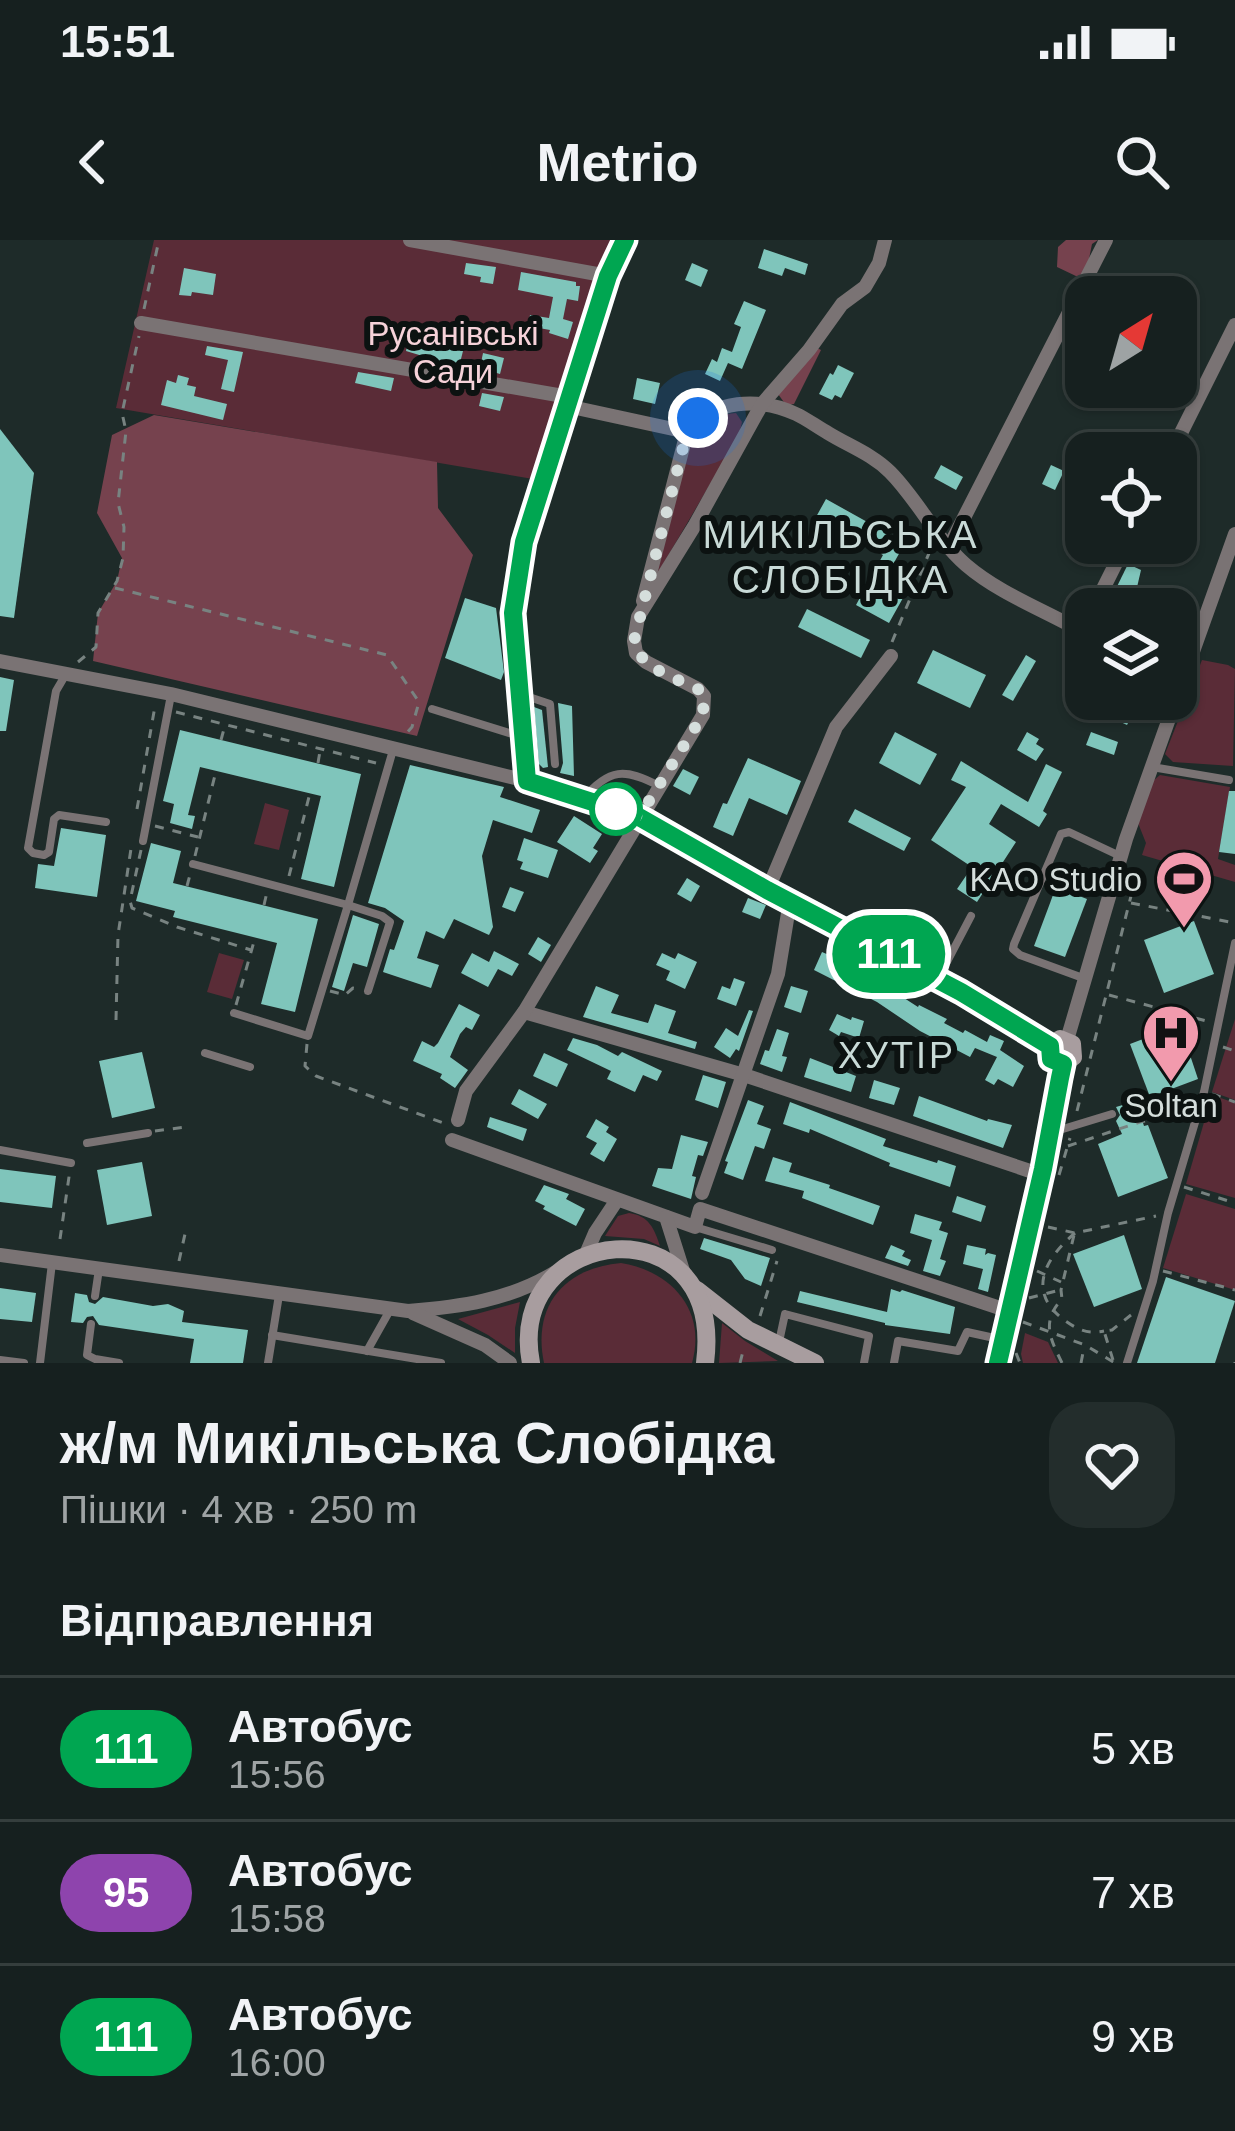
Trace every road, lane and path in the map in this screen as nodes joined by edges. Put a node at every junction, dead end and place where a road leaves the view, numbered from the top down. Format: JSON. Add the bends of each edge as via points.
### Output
{"nodes":[{"id":1,"x":410,"y":240,"type":"edge"},
{"id":2,"x":625,"y":240,"type":"edge"},
{"id":3,"x":885,"y":240,"type":"edge"},
{"id":4,"x":1106,"y":240,"type":"edge"},
{"id":5,"x":608,"y":276,"type":"junction"},
{"id":6,"x":141,"y":323,"type":"dead end"},
{"id":7,"x":1235,"y":325,"type":"edge"},
{"id":8,"x":568,"y":402,"type":"junction"},
{"id":9,"x":762,"y":404,"type":"junction"},
{"id":10,"x":122,"y":412,"type":"dead end"},
{"id":11,"x":687,"y":432,"type":"junction"},
{"id":12,"x":1182,"y":432,"type":"edge"},
{"id":13,"x":937,"y":532,"type":"junction"},
{"id":14,"x":1235,"y":534,"type":"edge"},
{"id":15,"x":949,"y":547,"type":"junction"},
{"id":16,"x":113,"y":588,"type":"junction"},
{"id":17,"x":638,"y":617,"type":"junction"},
{"id":18,"x":1065,"y":621,"type":"edge"},
{"id":19,"x":1197,"y":640,"type":"edge"},
{"id":20,"x":891,"y":656,"type":"joint"},
{"id":21,"x":0,"y":661,"type":"edge"},
{"id":22,"x":66,"y":673,"type":"junction"},
{"id":23,"x":518,"y":694,"type":"junction"},
{"id":24,"x":166,"y":698,"type":"junction"},
{"id":25,"x":432,"y":710,"type":"dead end"},
{"id":26,"x":1168,"y":720,"type":"edge"},
{"id":27,"x":225,"y":724,"type":"junction"},
{"id":28,"x":523,"y":737,"type":"junction"},
{"id":29,"x":221,"y":740,"type":"dead end"},
{"id":30,"x":321,"y":749,"type":"junction"},
{"id":31,"x":393,"y":750,"type":"junction"},
{"id":32,"x":318,"y":763,"type":"dead end"},
{"id":33,"x":555,"y":764,"type":"dead end"},
{"id":34,"x":388,"y":766,"type":"junction"},
{"id":35,"x":1150,"y":767,"type":"junction"},
{"id":36,"x":216,"y":771,"type":"dead end"},
{"id":37,"x":1228,"y":780,"type":"dead end"},
{"id":38,"x":527,"y":781,"type":"junction"},
{"id":39,"x":658,"y":786,"type":"junction"},
{"id":40,"x":310,"y":794,"type":"dead end"},
{"id":41,"x":584,"y":799,"type":"junction"},
{"id":42,"x":639,"y":817,"type":"junction"},
{"id":43,"x":136,"y":818,"type":"dead end"},
{"id":44,"x":106,"y":822,"type":"dead end"},
{"id":45,"x":146,"y":824,"type":"junction"},
{"id":46,"x":200,"y":837,"type":"junction"},
{"id":47,"x":138,"y":840,"type":"junction"},
{"id":48,"x":1121,"y":856,"type":"junction"},
{"id":49,"x":193,"y":864,"type":"junction"},
{"id":50,"x":187,"y":886,"type":"dead end"},
{"id":51,"x":286,"y":890,"type":"junction"},
{"id":52,"x":767,"y":890,"type":"junction"},
{"id":53,"x":1132,"y":892,"type":"dead end"},
{"id":54,"x":790,"y":902,"type":"junction"},
{"id":55,"x":1130,"y":903,"type":"junction"},
{"id":56,"x":348,"y":905,"type":"junction"},
{"id":57,"x":971,"y":916,"type":"dead end"},
{"id":58,"x":179,"y":919,"type":"dead end"},
{"id":59,"x":1235,"y":923,"type":"edge"},
{"id":60,"x":177,"y":927,"type":"junction"},
{"id":61,"x":255,"y":938,"type":"dead end"},
{"id":62,"x":1235,"y":943,"type":"edge"},
{"id":63,"x":251,"y":950,"type":"junction"},
{"id":64,"x":1085,"y":979,"type":"junction"},
{"id":65,"x":937,"y":980,"type":"junction"},
{"id":66,"x":322,"y":988,"type":"junction"},
{"id":67,"x":368,"y":991,"type":"joint"},
{"id":68,"x":1108,"y":994,"type":"junction"},
{"id":69,"x":524,"y":1012,"type":"junction"},
{"id":70,"x":234,"y":1013,"type":"joint"},
{"id":71,"x":116,"y":1020,"type":"dead end"},
{"id":72,"x":1220,"y":1025,"type":"junction"},
{"id":73,"x":308,"y":1036,"type":"junction"},
{"id":74,"x":1058,"y":1043,"type":"junction"},
{"id":75,"x":1215,"y":1044,"type":"junction"},
{"id":76,"x":1235,"y":1051,"type":"edge"},
{"id":77,"x":205,"y":1052,"type":"dead end"},
{"id":78,"x":250,"y":1066,"type":"dead end"},
{"id":79,"x":744,"y":1075,"type":"junction"},
{"id":80,"x":1204,"y":1092,"type":"junction"},
{"id":81,"x":1235,"y":1102,"type":"edge"},
{"id":82,"x":1199,"y":1109,"type":"junction"},
{"id":83,"x":1112,"y":1114,"type":"dead end"},
{"id":84,"x":458,"y":1120,"type":"joint"},
{"id":85,"x":1073,"y":1126,"type":"junction"},
{"id":86,"x":186,"y":1127,"type":"dead end"},
{"id":87,"x":148,"y":1132,"type":"joint"},
{"id":88,"x":1052,"y":1132,"type":"junction"},
{"id":89,"x":452,"y":1140,"type":"dead end"},
{"id":90,"x":87,"y":1143,"type":"dead end"},
{"id":91,"x":1068,"y":1147,"type":"junction"},
{"id":92,"x":0,"y":1150,"type":"edge"},
{"id":93,"x":71,"y":1163,"type":"joint"},
{"id":94,"x":1049,"y":1179,"type":"junction"},
{"id":95,"x":1177,"y":1185,"type":"junction"},
{"id":96,"x":702,"y":1193,"type":"dead end"},
{"id":97,"x":616,"y":1200,"type":"junction"},
{"id":98,"x":1235,"y":1203,"type":"edge"},
{"id":99,"x":1168,"y":1214,"type":"junction"},
{"id":100,"x":666,"y":1217,"type":"junction"},
{"id":101,"x":1046,"y":1226,"type":"dead end"},
{"id":102,"x":695,"y":1227,"type":"junction"},
{"id":103,"x":1075,"y":1233,"type":"junction"},
{"id":104,"x":185,"y":1234,"type":"dead end"},
{"id":105,"x":784,"y":1237,"type":"junction"},
{"id":106,"x":60,"y":1239,"type":"dead end"},
{"id":107,"x":772,"y":1250,"type":"dead end"},
{"id":108,"x":586,"y":1254,"type":"junction"},
{"id":109,"x":0,"y":1255,"type":"edge"},
{"id":110,"x":178,"y":1261,"type":"dead end"},
{"id":111,"x":52,"y":1262,"type":"junction"},
{"id":112,"x":564,"y":1268,"type":"junction"},
{"id":113,"x":99,"y":1269,"type":"junction"},
{"id":114,"x":1156,"y":1269,"type":"junction"},
{"id":115,"x":1035,"y":1270,"type":"dead end"},
{"id":116,"x":1043,"y":1274,"type":"junction"},
{"id":117,"x":689,"y":1281,"type":"junction"},
{"id":118,"x":1063,"y":1282,"type":"junction"},
{"id":119,"x":1061,"y":1290,"type":"junction"},
{"id":120,"x":1235,"y":1290,"type":"edge"},
{"id":121,"x":279,"y":1294,"type":"junction"},
{"id":122,"x":1044,"y":1294,"type":"junction"},
{"id":123,"x":95,"y":1296,"type":"dead end"},
{"id":124,"x":1027,"y":1299,"type":"dead end"},
{"id":125,"x":1147,"y":1302,"type":"junction"},
{"id":126,"x":390,"y":1309,"type":"junction"},
{"id":127,"x":1052,"y":1310,"type":"junction"},
{"id":128,"x":408,"y":1311,"type":"junction"},
{"id":129,"x":760,"y":1316,"type":"dead end"},
{"id":130,"x":1015,"y":1316,"type":"junction"},
{"id":131,"x":91,"y":1324,"type":"dead end"},
{"id":132,"x":1047,"y":1331,"type":"junction"},
{"id":133,"x":1105,"y":1331,"type":"junction"},
{"id":134,"x":1090,"y":1333,"type":"junction"},
{"id":135,"x":272,"y":1335,"type":"junction"},
{"id":136,"x":1002,"y":1340,"type":"junction"},
{"id":137,"x":1085,"y":1345,"type":"junction"},
{"id":138,"x":778,"y":1346,"type":"junction"},
{"id":139,"x":367,"y":1351,"type":"junction"},
{"id":140,"x":0,"y":1360,"type":"edge"},
{"id":141,"x":1114,"y":1362,"type":"edge"},
{"id":142,"x":24,"y":1363,"type":"edge"},
{"id":143,"x":40,"y":1363,"type":"edge"},
{"id":144,"x":119,"y":1363,"type":"edge"},
{"id":145,"x":268,"y":1363,"type":"edge"},
{"id":146,"x":440,"y":1363,"type":"edge"},
{"id":147,"x":510,"y":1363,"type":"edge"},
{"id":148,"x":531,"y":1363,"type":"edge"},
{"id":149,"x":705,"y":1363,"type":"edge"},
{"id":150,"x":815,"y":1363,"type":"edge"},
{"id":151,"x":864,"y":1363,"type":"edge"},
{"id":152,"x":894,"y":1363,"type":"edge"},
{"id":153,"x":998,"y":1363,"type":"edge"},
{"id":154,"x":1062,"y":1363,"type":"edge"},
{"id":155,"x":1081,"y":1363,"type":"edge"},
{"id":156,"x":1127,"y":1363,"type":"edge"}],
"edges":[{"from":1,"to":5,"type":"street"},
{"from":2,"to":5,"type":"main road"},
{"from":3,"to":9,"type":"street","via":[[865,287],[842,304]]},
{"from":4,"to":15,"type":"street"},
{"from":5,"to":8,"type":"main road"},
{"from":6,"to":8,"type":"street"},
{"from":7,"to":12,"type":"street"},
{"from":8,"to":11,"type":"street"},
{"from":8,"to":23,"type":"main road","via":[[518,568]]},
{"from":9,"to":11,"type":"street","via":[[722,406]]},
{"from":9,"to":13,"type":"street","via":[[869,455]]},
{"from":9,"to":17,"type":"street"},
{"from":10,"to":16,"type":"path","via":[[124,527]]},
{"from":11,"to":17,"type":"street"},
{"from":13,"to":15,"type":"street"},
{"from":13,"to":20,"type":"path"},
{"from":14,"to":19,"type":"street"},
{"from":15,"to":18,"type":"street","via":[[976,573]]},
{"from":16,"to":22,"type":"path","via":[[98,613],[96,647]]},
{"from":16,"to":31,"type":"path","via":[[388,655],[418,702],[412,727]]},
{"from":17,"to":39,"type":"street","via":[[636,653],[704,696],[703,715]]},
{"from":20,"to":52,"type":"street","via":[[836,728]]},
{"from":21,"to":22,"type":"street"},
{"from":22,"to":24,"type":"street"},
{"from":22,"to":44,"type":"lane","via":[[28,848],[49,852],[59,815]]},
{"from":23,"to":28,"type":"main road"},
{"from":23,"to":33,"type":"lane","via":[[550,704]]},
{"from":24,"to":27,"type":"path"},
{"from":24,"to":31,"type":"street"},
{"from":24,"to":43,"type":"path"},
{"from":24,"to":45,"type":"lane"},
{"from":25,"to":28,"type":"lane"},
{"from":26,"to":35,"type":"street"},
{"from":27,"to":29,"type":"path"},
{"from":27,"to":30,"type":"path"},
{"from":28,"to":38,"type":"main road"},
{"from":30,"to":32,"type":"path"},
{"from":30,"to":34,"type":"path"},
{"from":31,"to":34,"type":"lane"},
{"from":31,"to":38,"type":"street"},
{"from":34,"to":56,"type":"lane"},
{"from":35,"to":37,"type":"lane"},
{"from":35,"to":48,"type":"street"},
{"from":36,"to":46,"type":"path"},
{"from":38,"to":41,"type":"main road"},
{"from":39,"to":41,"type":"lane","via":[[620,773]]},
{"from":39,"to":42,"type":"street"},
{"from":40,"to":51,"type":"path"},
{"from":41,"to":42,"type":"main road"},
{"from":42,"to":52,"type":"main road"},
{"from":42,"to":69,"type":"street"},
{"from":45,"to":46,"type":"path"},
{"from":45,"to":47,"type":"lane"},
{"from":46,"to":49,"type":"path"},
{"from":47,"to":60,"type":"path","via":[[131,905]]},
{"from":47,"to":71,"type":"path","via":[[118,935]]},
{"from":48,"to":64,"type":"street"},
{"from":48,"to":64,"type":"lane","via":[[1061,834],[1014,944],[1020,955]]},
{"from":49,"to":50,"type":"path"},
{"from":49,"to":51,"type":"lane"},
{"from":51,"to":56,"type":"lane"},
{"from":52,"to":54,"type":"main road"},
{"from":53,"to":55,"type":"path"},
{"from":54,"to":65,"type":"main road"},
{"from":54,"to":79,"type":"street","via":[[778,974]]},
{"from":55,"to":59,"type":"path"},
{"from":55,"to":68,"type":"path"},
{"from":56,"to":66,"type":"lane"},
{"from":56,"to":67,"type":"lane","via":[[390,922]]},
{"from":57,"to":65,"type":"lane"},
{"from":58,"to":60,"type":"path"},
{"from":60,"to":63,"type":"path"},
{"from":61,"to":63,"type":"path"},
{"from":62,"to":72,"type":"lane"},
{"from":63,"to":70,"type":"path"},
{"from":64,"to":74,"type":"street"},
{"from":65,"to":74,"type":"main road"},
{"from":66,"to":67,"type":"path"},
{"from":66,"to":73,"type":"lane"},
{"from":68,"to":72,"type":"path"},
{"from":68,"to":85,"type":"path"},
{"from":69,"to":79,"type":"street"},
{"from":69,"to":84,"type":"street","via":[[466,1090]]},
{"from":70,"to":73,"type":"lane"},
{"from":72,"to":75,"type":"lane"},
{"from":73,"to":84,"type":"path","via":[[305,1066],[316,1076],[455,1127]]},
{"from":74,"to":88,"type":"main road","via":[[1051,1059],[1063,1064]]},
{"from":75,"to":76,"type":"path"},
{"from":75,"to":80,"type":"lane"},
{"from":77,"to":78,"type":"lane"},
{"from":79,"to":94,"type":"street"},
{"from":79,"to":96,"type":"street"},
{"from":80,"to":81,"type":"path"},
{"from":80,"to":82,"type":"lane"},
{"from":82,"to":91,"type":"path"},
{"from":82,"to":95,"type":"lane"},
{"from":83,"to":85,"type":"lane"},
{"from":85,"to":88,"type":"lane"},
{"from":85,"to":91,"type":"path"},
{"from":86,"to":87,"type":"path"},
{"from":87,"to":90,"type":"lane"},
{"from":88,"to":94,"type":"main road"},
{"from":89,"to":97,"type":"street"},
{"from":91,"to":94,"type":"path"},
{"from":92,"to":93,"type":"lane"},
{"from":93,"to":106,"type":"path"},
{"from":94,"to":130,"type":"main road"},
{"from":95,"to":98,"type":"path"},
{"from":95,"to":99,"type":"lane"},
{"from":97,"to":100,"type":"street"},
{"from":97,"to":108,"type":"street"},
{"from":99,"to":103,"type":"path"},
{"from":99,"to":114,"type":"lane"},
{"from":100,"to":102,"type":"street"},
{"from":100,"to":117,"type":"street"},
{"from":101,"to":103,"type":"path"},
{"from":102,"to":105,"type":"street","via":[[700,1209]]},
{"from":102,"to":107,"type":"lane"},
{"from":103,"to":116,"type":"path"},
{"from":103,"to":118,"type":"path"},
{"from":104,"to":110,"type":"path"},
{"from":105,"to":129,"type":"path"},
{"from":105,"to":130,"type":"street"},
{"from":108,"to":112,"type":"main road"},
{"from":108,"to":117,"type":"main road","via":[[647,1252]]},
{"from":109,"to":111,"type":"street"},
{"from":111,"to":113,"type":"street"},
{"from":111,"to":143,"type":"lane"},
{"from":112,"to":128,"type":"street","via":[[498,1298]]},
{"from":112,"to":148,"type":"main road","via":[[529,1326]]},
{"from":113,"to":121,"type":"street"},
{"from":113,"to":123,"type":"lane"},
{"from":114,"to":120,"type":"path"},
{"from":114,"to":125,"type":"lane"},
{"from":115,"to":116,"type":"path"},
{"from":116,"to":118,"type":"path"},
{"from":116,"to":122,"type":"path"},
{"from":117,"to":138,"type":"main road"},
{"from":117,"to":149,"type":"main road","via":[[703,1306]]},
{"from":118,"to":119,"type":"path"},
{"from":119,"to":122,"type":"path"},
{"from":119,"to":127,"type":"path"},
{"from":121,"to":126,"type":"street"},
{"from":121,"to":135,"type":"lane"},
{"from":122,"to":124,"type":"path"},
{"from":122,"to":127,"type":"path"},
{"from":125,"to":133,"type":"path"},
{"from":125,"to":156,"type":"lane"},
{"from":126,"to":128,"type":"street"},
{"from":126,"to":139,"type":"lane"},
{"from":127,"to":132,"type":"path"},
{"from":127,"to":134,"type":"path"},
{"from":128,"to":147,"type":"street"},
{"from":130,"to":132,"type":"path"},
{"from":130,"to":136,"type":"main road"},
{"from":131,"to":144,"type":"lane","via":[[87,1355]]},
{"from":132,"to":137,"type":"path"},
{"from":132,"to":154,"type":"path"},
{"from":133,"to":134,"type":"path"},
{"from":133,"to":141,"type":"path"},
{"from":134,"to":137,"type":"path"},
{"from":135,"to":139,"type":"lane"},
{"from":135,"to":145,"type":"lane"},
{"from":136,"to":152,"type":"lane","via":[[968,1332],[958,1351],[898,1341]]},
{"from":136,"to":153,"type":"main road"},
{"from":137,"to":141,"type":"path"},
{"from":137,"to":155,"type":"path"},
{"from":138,"to":150,"type":"main road"},
{"from":138,"to":151,"type":"lane","via":[[785,1314],[869,1336]]},
{"from":139,"to":146,"type":"lane"},
{"from":140,"to":142,"type":"lane"}]}
